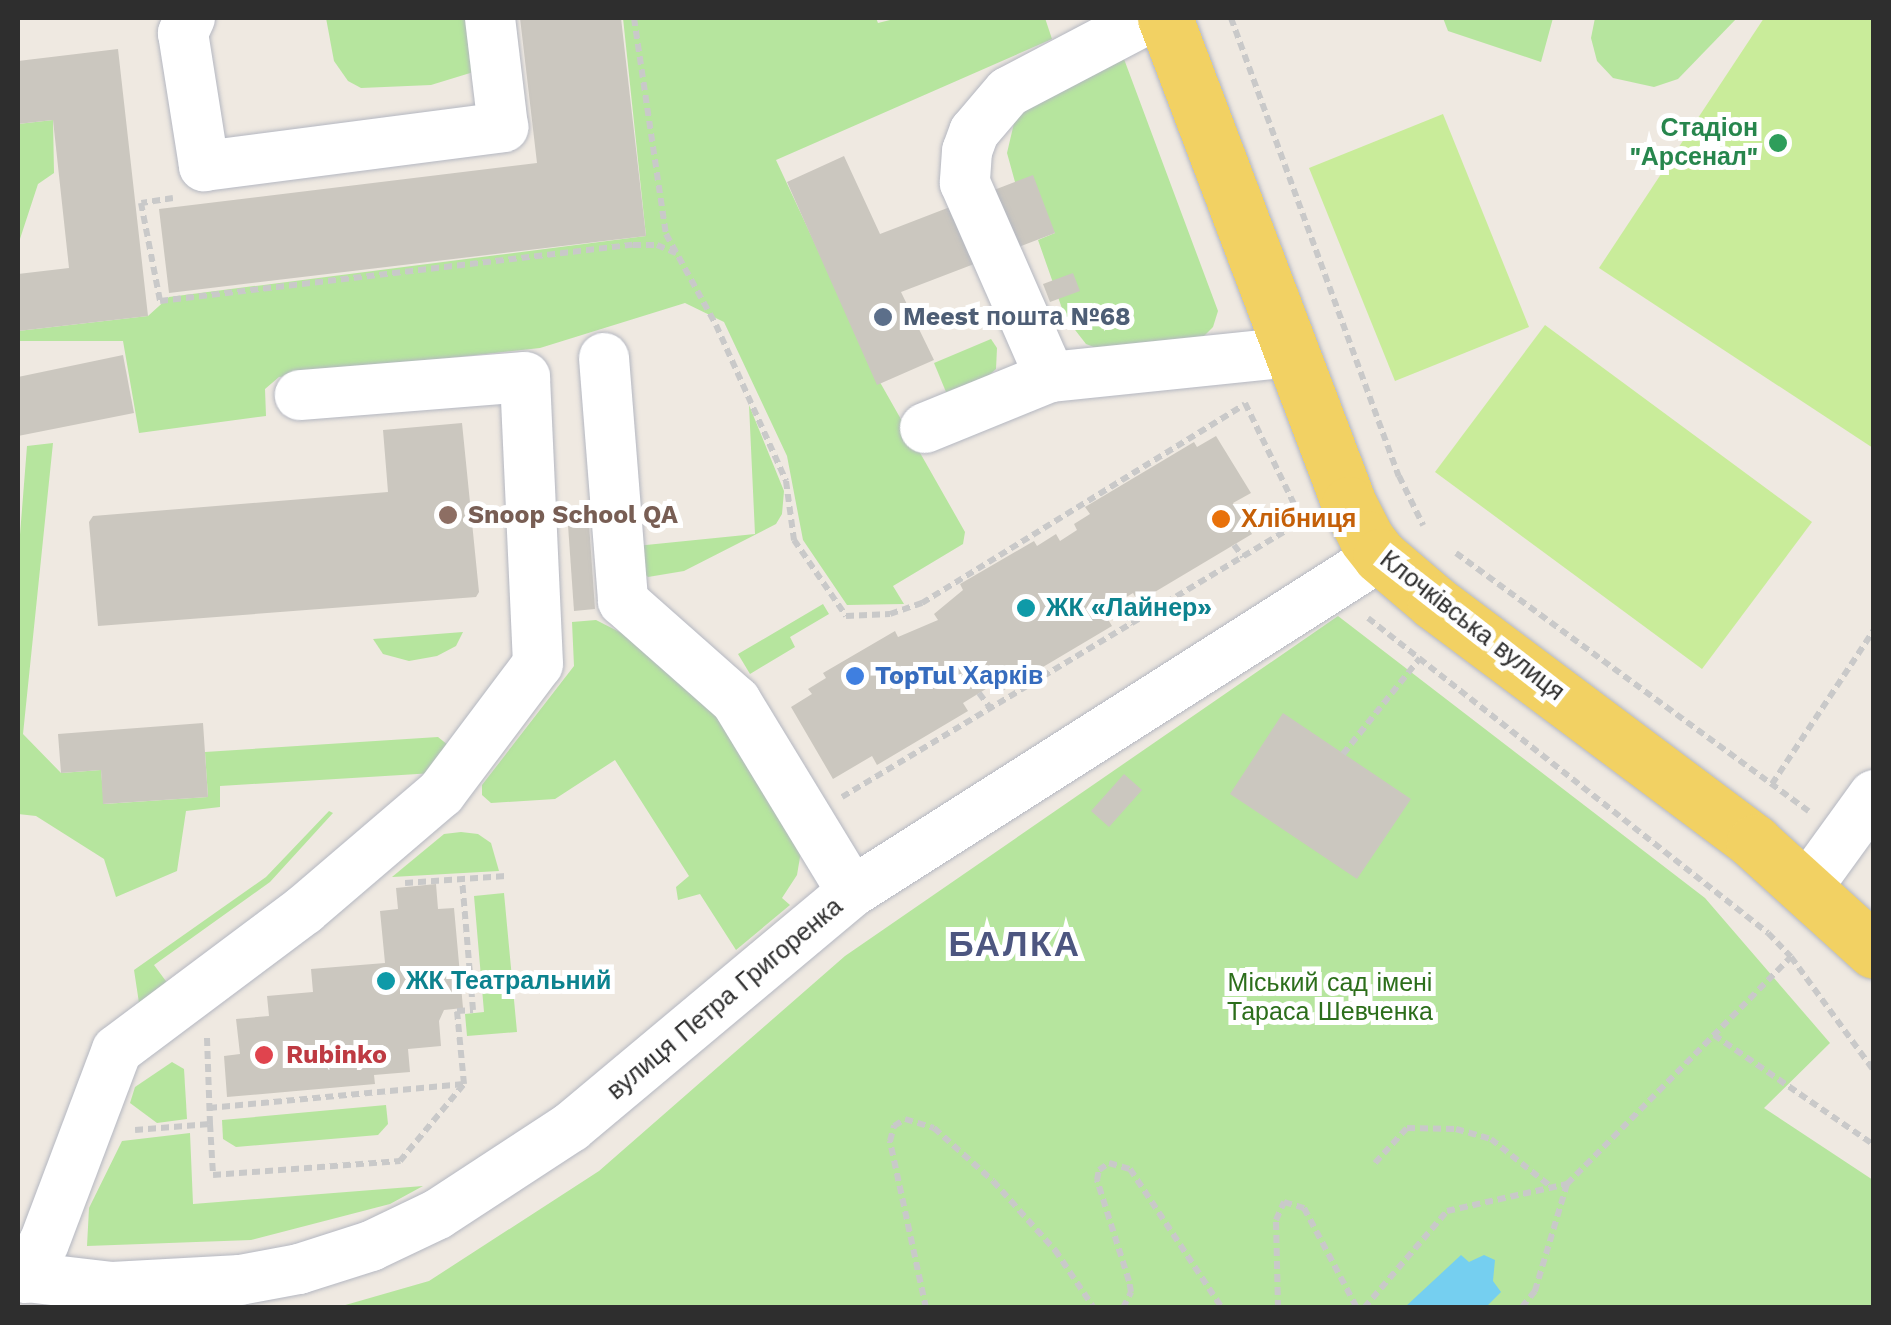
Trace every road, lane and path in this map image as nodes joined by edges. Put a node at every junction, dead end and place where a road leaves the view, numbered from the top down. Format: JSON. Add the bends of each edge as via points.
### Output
{"nodes":[{"id":1,"x":190,"y":18,"type":"edge"},
{"id":2,"x":490,"y":18,"type":"edge"},
{"id":3,"x":634,"y":18,"type":"edge"},
{"id":4,"x":1149,"y":18,"type":"edge"},
{"id":5,"x":1166,"y":18,"type":"edge"},
{"id":6,"x":1231,"y":18,"type":"edge"},
{"id":7,"x":190,"y":196,"type":"dead end"},
{"id":8,"x":677,"y":254,"type":"junction"},
{"id":9,"x":1290,"y":352,"type":"junction"},
{"id":10,"x":604,"y":358,"type":"dead end"},
{"id":11,"x":1050,"y":376,"type":"junction"},
{"id":12,"x":300,"y":395,"type":"dead end"},
{"id":13,"x":1246,"y":404,"type":"dead end"},
{"id":14,"x":924,"y":428,"type":"dead end"},
{"id":15,"x":1302,"y":520,"type":"dead end"},
{"id":16,"x":1430,"y":531,"type":"dead end"},
{"id":17,"x":1234,"y":545,"type":"dead end"},
{"id":18,"x":1450,"y":549,"type":"dead end"},
{"id":19,"x":1380,"y":556,"type":"junction"},
{"id":20,"x":1243,"y":557,"type":"junction"},
{"id":21,"x":1118,"y":602,"type":"dead end"},
{"id":22,"x":1133,"y":624,"type":"junction"},
{"id":23,"x":1874,"y":630,"type":"edge"},
{"id":24,"x":1420,"y":658,"type":"dead end"},
{"id":25,"x":979,"y":694,"type":"dead end"},
{"id":26,"x":991,"y":710,"type":"junction"},
{"id":27,"x":1343,"y":754,"type":"dead end"},
{"id":28,"x":1772,"y":784,"type":"junction"},
{"id":29,"x":1874,"y":794,"type":"edge"},
{"id":30,"x":828,"y":805,"type":"dead end"},
{"id":31,"x":1818,"y":818,"type":"dead end"},
{"id":32,"x":506,"y":876,"type":"dead end"},
{"id":33,"x":462,"y":879,"type":"junction"},
{"id":34,"x":386,"y":884,"type":"dead end"},
{"id":35,"x":1806,"y":889,"type":"junction"},
{"id":36,"x":852,"y":892,"type":"junction"},
{"id":37,"x":1874,"y":950,"type":"edge"},
{"id":38,"x":1792,"y":957,"type":"dead end"},
{"id":39,"x":207,"y":1028,"type":"dead end"},
{"id":40,"x":1714,"y":1035,"type":"junction"},
{"id":41,"x":464,"y":1084,"type":"junction"},
{"id":42,"x":209,"y":1108,"type":"junction"},
{"id":43,"x":210,"y":1124,"type":"junction"},
{"id":44,"x":128,"y":1131,"type":"dead end"},
{"id":45,"x":1874,"y":1145,"type":"edge"},
{"id":46,"x":1376,"y":1163,"type":"dead end"},
{"id":47,"x":1567,"y":1184,"type":"junction"},
{"id":48,"x":1551,"y":1187,"type":"junction"},
{"id":49,"x":21,"y":1277,"type":"edge"},
{"id":50,"x":926,"y":1308,"type":"edge"},
{"id":51,"x":1094,"y":1308,"type":"edge"},
{"id":52,"x":1122,"y":1308,"type":"edge"},
{"id":53,"x":1222,"y":1308,"type":"edge"},
{"id":54,"x":1278,"y":1308,"type":"edge"},
{"id":55,"x":1360,"y":1308,"type":"edge"},
{"id":56,"x":1521,"y":1308,"type":"edge"}],
"edges":[{"from":1,"to":2,"type":"street","via":[[183,33],[204,166],[503,126]]},
{"from":3,"to":8,"type":"path","via":[[666,234]]},
{"from":4,"to":11,"type":"street","via":[[1008,92],[985,116],[967,151],[966,183]]},
{"from":5,"to":9,"type":"main road","name":"Клочківська вулиця"},
{"from":6,"to":16,"type":"path","via":[[1399,476],[1419,522]]},
{"from":7,"to":8,"type":"path","via":[[141,202],[160,301],[633,245]]},
{"from":8,"to":13,"type":"path","via":[[786,481],[794,540],[846,616],[922,604]]},
{"from":9,"to":11,"type":"street"},
{"from":9,"to":19,"type":"main road","name":"Клочківська вулиця","via":[[1357,524]]},
{"from":10,"to":36,"type":"street","via":[[623,601],[736,701]]},
{"from":11,"to":14,"type":"street"},
{"from":12,"to":49,"type":"street","via":[[525,377],[538,664],[441,793],[304,910],[117,1050],[44,1242]]},
{"from":15,"to":20,"type":"path"},
{"from":17,"to":20,"type":"path"},
{"from":18,"to":28,"type":"path"},
{"from":19,"to":35,"type":"main road","name":"Клочківська вулиця","via":[[1754,842]]},
{"from":19,"to":36,"type":"street","name":"вулиця Петра Григоренка"},
{"from":20,"to":22,"type":"path"},
{"from":21,"to":22,"type":"path"},
{"from":22,"to":26,"type":"path"},
{"from":23,"to":28,"type":"path"},
{"from":24,"to":27,"type":"path"},
{"from":25,"to":26,"type":"path"},
{"from":26,"to":30,"type":"path"},
{"from":28,"to":31,"type":"path"},
{"from":29,"to":35,"type":"street"},
{"from":32,"to":33,"type":"path"},
{"from":33,"to":34,"type":"path"},
{"from":33,"to":41,"type":"path","via":[[473,1010],[457,1012]]},
{"from":35,"to":37,"type":"main road","name":"Клочківська вулиця"},
{"from":36,"to":49,"type":"street","name":"вулиця Петра Григоренка","via":[[571,1127],[454,1204],[371,1246],[240,1280],[112,1286]]},
{"from":38,"to":40,"type":"path"},
{"from":39,"to":42,"type":"path"},
{"from":40,"to":45,"type":"path"},
{"from":40,"to":47,"type":"path"},
{"from":41,"to":42,"type":"path"},
{"from":41,"to":43,"type":"path","via":[[400,1161],[214,1174]]},
{"from":42,"to":43,"type":"path"},
{"from":43,"to":44,"type":"path"},
{"from":46,"to":48,"type":"path","via":[[1406,1128],[1456,1129],[1491,1139]]},
{"from":47,"to":48,"type":"path"},
{"from":47,"to":56,"type":"path","via":[[1535,1290]]},
{"from":48,"to":55,"type":"path","via":[[1447,1212]]},
{"from":50,"to":51,"type":"path","via":[[890,1141],[894,1126],[905,1120],[934,1128],[993,1181],[1055,1250]]},
{"from":52,"to":53,"type":"path","via":[[1131,1292],[1096,1180],[1109,1163],[1130,1169]]},
{"from":54,"to":55,"type":"path","via":[[1278,1209],[1293,1202],[1304,1208]]}]}
